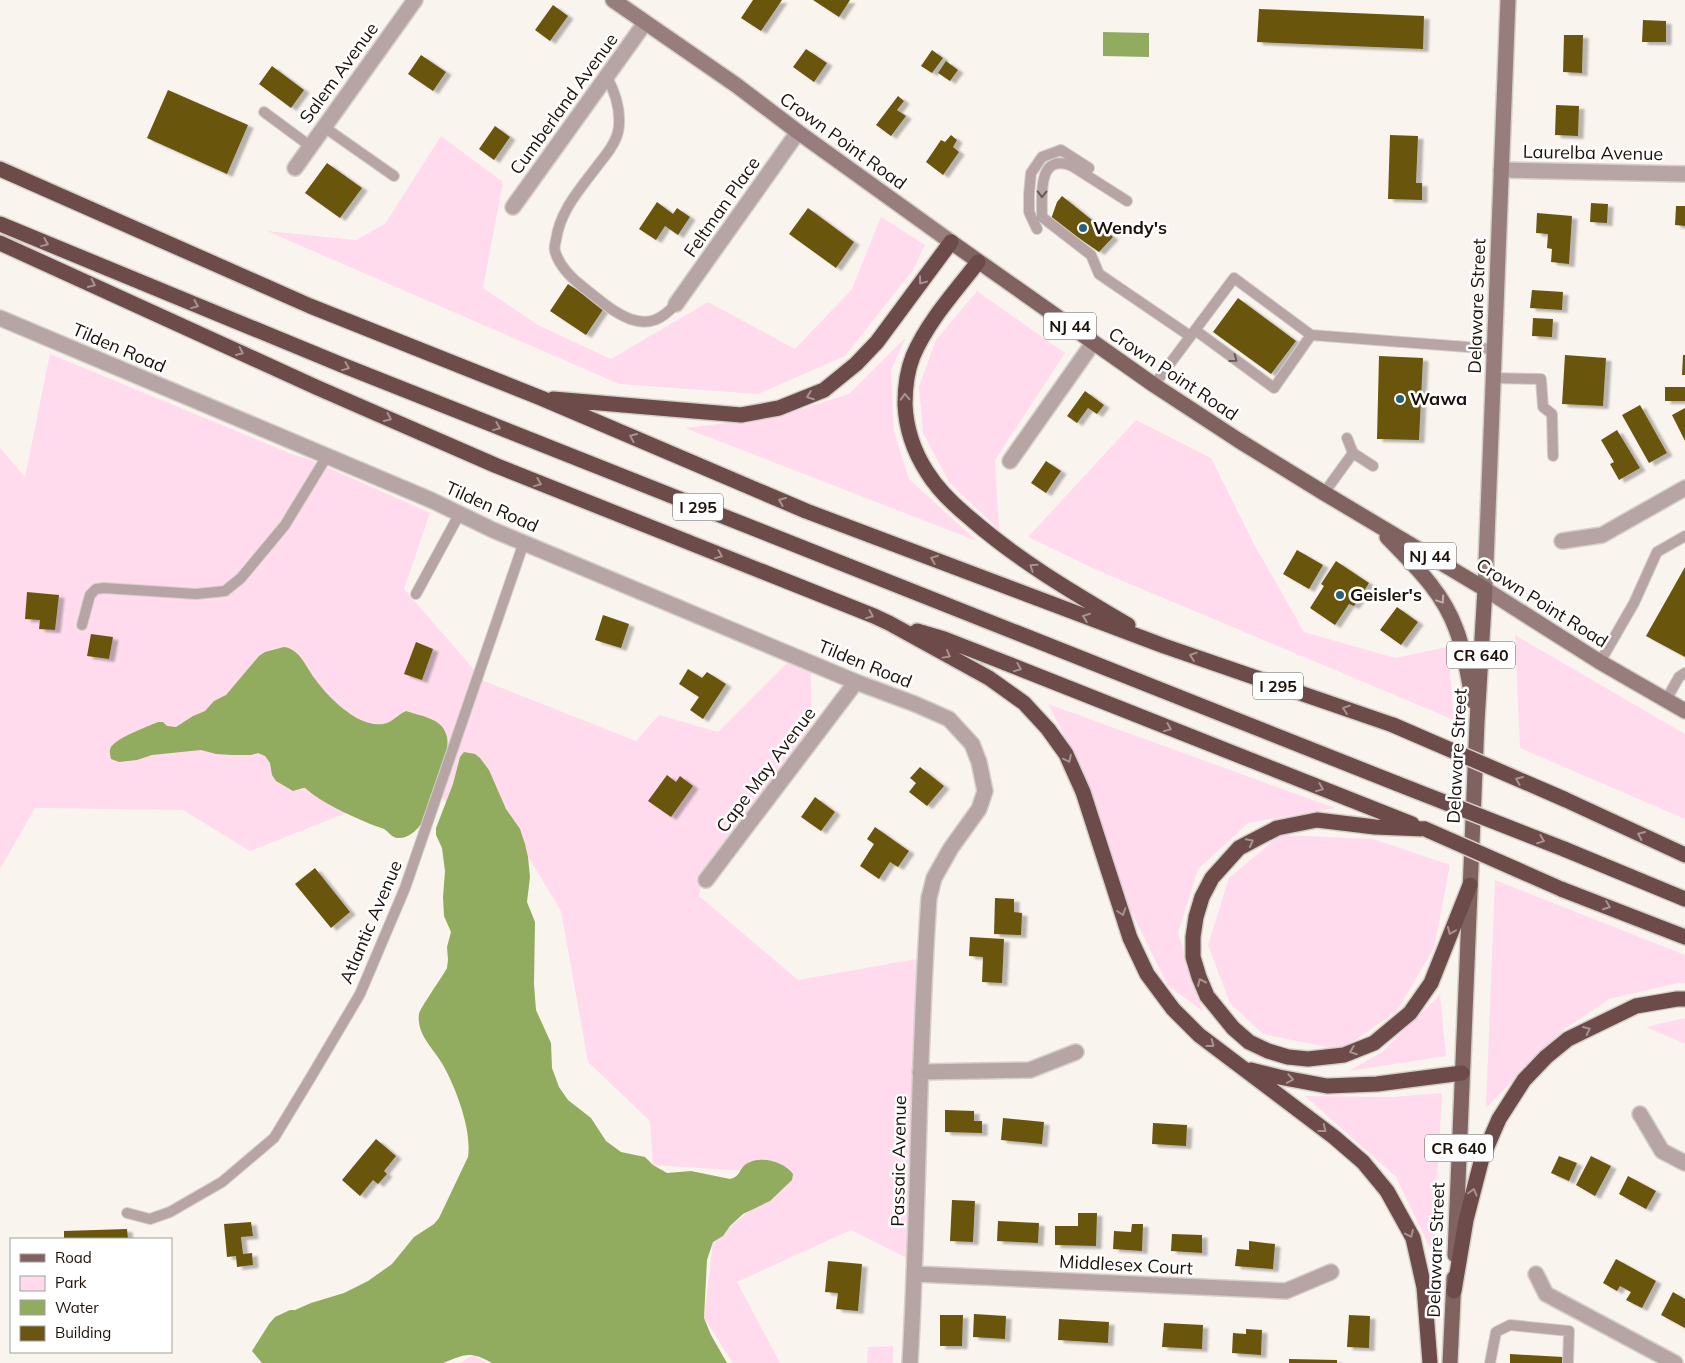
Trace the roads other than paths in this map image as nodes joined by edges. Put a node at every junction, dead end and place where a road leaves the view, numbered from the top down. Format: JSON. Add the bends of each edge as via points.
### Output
{"nodes":[{"id":1,"x":415,"y":0,"type":"edge"},
{"id":2,"x":613,"y":0,"type":"edge"},
{"id":3,"x":1508,"y":0,"type":"edge"},
{"id":4,"x":646,"y":24,"type":"junction"},
{"id":5,"x":607,"y":77,"type":"junction"},
{"id":6,"x":264,"y":112,"type":"dead end"},
{"id":7,"x":324,"y":128,"type":"junction"},
{"id":8,"x":798,"y":132,"type":"junction"},
{"id":9,"x":310,"y":146,"type":"junction"},
{"id":10,"x":295,"y":168,"type":"dead end"},
{"id":11,"x":1089,"y":168,"type":"dead end"},
{"id":12,"x":0,"y":169,"type":"edge"},
{"id":13,"x":1501,"y":170,"type":"junction"},
{"id":14,"x":1685,"y":174,"type":"edge"},
{"id":15,"x":394,"y":176,"type":"dead end"},
{"id":16,"x":1128,"y":201,"type":"dead end"},
{"id":17,"x":513,"y":207,"type":"dead end"},
{"id":18,"x":0,"y":224,"type":"edge"},
{"id":19,"x":1037,"y":229,"type":"dead end"},
{"id":20,"x":951,"y":242,"type":"junction"},
{"id":21,"x":0,"y":243,"type":"edge"},
{"id":22,"x":978,"y":262,"type":"junction"},
{"id":23,"x":676,"y":304,"type":"joint"},
{"id":24,"x":0,"y":318,"type":"edge"},
{"id":25,"x":1192,"y":333,"type":"junction"},
{"id":26,"x":1311,"y":334,"type":"junction"},
{"id":27,"x":1093,"y":343,"type":"junction"},
{"id":28,"x":1493,"y":349,"type":"junction"},
{"id":29,"x":1492,"y":378,"type":"junction"},
{"id":30,"x":1154,"y":385,"type":"junction"},
{"id":31,"x":541,"y":398,"type":"junction"},
{"id":32,"x":1347,"y":438,"type":"dead end"},
{"id":33,"x":1353,"y":453,"type":"junction"},
{"id":34,"x":327,"y":456,"type":"junction"},
{"id":35,"x":1553,"y":456,"type":"dead end"},
{"id":36,"x":1010,"y":462,"type":"dead end"},
{"id":37,"x":1373,"y":466,"type":"dead end"},
{"id":38,"x":1685,"y":488,"type":"edge"},
{"id":39,"x":1324,"y":493,"type":"junction"},
{"id":40,"x":460,"y":513,"type":"junction"},
{"id":41,"x":1374,"y":524,"type":"junction"},
{"id":42,"x":1685,"y":536,"type":"edge"},
{"id":43,"x":524,"y":542,"type":"junction"},
{"id":44,"x":1562,"y":542,"type":"dead end"},
{"id":45,"x":1485,"y":589,"type":"junction"},
{"id":46,"x":416,"y":594,"type":"dead end"},
{"id":47,"x":889,"y":623,"type":"junction"},
{"id":48,"x":82,"y":625,"type":"dead end"},
{"id":49,"x":1164,"y":646,"type":"junction"},
{"id":50,"x":1600,"y":662,"type":"junction"},
{"id":51,"x":1685,"y":673,"type":"edge"},
{"id":52,"x":856,"y":682,"type":"junction"},
{"id":53,"x":1666,"y":700,"type":"junction"},
{"id":54,"x":1685,"y":710,"type":"edge"},
{"id":55,"x":1477,"y":722,"type":"junction"},
{"id":56,"x":1425,"y":829,"type":"junction"},
{"id":57,"x":1685,"y":855,"type":"edge"},
{"id":58,"x":706,"y":880,"type":"dead end"},
{"id":59,"x":1470,"y":885,"type":"junction"},
{"id":60,"x":1685,"y":899,"type":"edge"},
{"id":61,"x":1685,"y":937,"type":"edge"},
{"id":62,"x":926,"y":960,"type":"joint"},
{"id":63,"x":1685,"y":999,"type":"edge"},
{"id":64,"x":1076,"y":1052,"type":"dead end"},
{"id":65,"x":1243,"y":1068,"type":"junction"},
{"id":66,"x":920,"y":1072,"type":"junction"},
{"id":67,"x":1462,"y":1073,"type":"junction"},
{"id":68,"x":1640,"y":1114,"type":"dead end"},
{"id":69,"x":1685,"y":1163,"type":"edge"},
{"id":70,"x":127,"y":1213,"type":"dead end"},
{"id":71,"x":1331,"y":1272,"type":"dead end"},
{"id":72,"x":915,"y":1274,"type":"junction"},
{"id":73,"x":1536,"y":1274,"type":"dead end"},
{"id":74,"x":1454,"y":1291,"type":"junction"},
{"id":75,"x":910,"y":1363,"type":"edge"},
{"id":76,"x":1430,"y":1363,"type":"edge"},
{"id":77,"x":1450,"y":1363,"type":"edge"},
{"id":78,"x":1490,"y":1363,"type":"edge"},
{"id":79,"x":1568,"y":1363,"type":"edge"},
{"id":80,"x":1675,"y":1363,"type":"edge"}],
"edges":[{"from":1,"to":7,"type":"street","name":"Salem Avenue"},
{"from":2,"to":4,"type":"main road","name":"Crown Point Road","number":"NJ 44"},
{"from":3,"to":13,"type":"main road","name":"Delaware Street","number":"CR 640"},
{"from":4,"to":5,"type":"street","name":"Cumberland Avenue"},
{"from":4,"to":8,"type":"main road","name":"Crown Point Road","number":"NJ 44"},
{"from":5,"to":17,"type":"street","name":"Cumberland Avenue"},
{"from":5,"to":23,"type":"lane","via":[[619,112],[618,132],[610,150],[566,208],[554,249],[573,279],[622,316],[638,322],[654,322]]},
{"from":6,"to":9,"type":"lane"},
{"from":7,"to":9,"type":"street","name":"Salem Avenue"},
{"from":7,"to":15,"type":"lane"},
{"from":8,"to":20,"type":"main road","name":"Crown Point Road","number":"NJ 44"},
{"from":8,"to":23,"type":"street","name":"Feltman Place"},
{"from":9,"to":10,"type":"street","name":"Salem Avenue"},
{"from":11,"to":19,"type":"lane","via":[[1061,150],[1042,157],[1031,173],[1029,194],[1029,212]]},
{"from":12,"to":31,"type":"highway","number":"I 295","via":[[310,306]]},
{"from":13,"to":14,"type":"street","name":"Laurelba Avenue"},
{"from":13,"to":28,"type":"main road","name":"Delaware Street","number":"CR 640"},
{"from":16,"to":25,"type":"lane","one_way":true,"via":[[1062,163],[1051,165],[1043,176],[1042,217],[1091,255],[1099,274]]},
{"from":18,"to":60,"type":"highway","number":"I 295","one_way":true,"bridge":true,"via":[[342,365]]},
{"from":20,"to":22,"type":"main road","name":"Crown Point Road","number":"NJ 44"},
{"from":20,"to":31,"type":"highway","one_way":true,"via":[[877,342],[856,364],[824,390],[779,408],[741,414]]},
{"from":21,"to":47,"type":"highway","one_way":true,"via":[[498,466]]},
{"from":22,"to":27,"type":"main road","name":"Crown Point Road","number":"NJ 44"},
{"from":49,"to":22,"type":"highway","one_way":true,"via":[[1035,569],[994,540],[951,502],[927,473],[913,445],[906,418],[905,388],[912,357],[925,332]]},
{"from":24,"to":34,"type":"street","name":"Tilden Road"},
{"from":25,"to":26,"type":"lane","one_way":true,"via":[[1274,388]]},
{"from":25,"to":26,"type":"lane","via":[[1234,278]]},
{"from":25,"to":30,"type":"lane"},
{"from":26,"to":28,"type":"lane"},
{"from":27,"to":30,"type":"main road","name":"Crown Point Road","number":"NJ 44"},
{"from":27,"to":36,"type":"street"},
{"from":28,"to":29,"type":"main road","name":"Delaware Street","number":"CR 640"},
{"from":29,"to":35,"type":"lane","via":[[1541,379],[1543,406],[1552,414]]},
{"from":29,"to":45,"type":"main road","name":"Delaware Street","number":"CR 640"},
{"from":30,"to":39,"type":"main road","name":"Crown Point Road","number":"NJ 44"},
{"from":49,"to":31,"type":"highway","number":"I 295","one_way":true,"via":[[806,511]]},
{"from":32,"to":33,"type":"lane"},
{"from":33,"to":37,"type":"lane"},
{"from":33,"to":39,"type":"lane"},
{"from":34,"to":40,"type":"street","name":"Tilden Road"},
{"from":34,"to":48,"type":"lane","via":[[286,525],[241,578],[225,591],[196,594],[96,589],[90,595]]},
{"from":38,"to":44,"type":"street","via":[[1602,535]]},
{"from":39,"to":41,"type":"main road","name":"Crown Point Road","number":"NJ 44"},
{"from":40,"to":43,"type":"street","name":"Tilden Road"},
{"from":40,"to":46,"type":"lane"},
{"from":41,"to":45,"type":"main road","name":"Crown Point Road","number":"NJ 44"},
{"from":41,"to":55,"type":"main road","one_way":true,"via":[[1424,576],[1444,604],[1464,658]]},
{"from":42,"to":50,"type":"lane","via":[[1658,552],[1634,603]]},
{"from":43,"to":52,"type":"street","name":"Tilden Road"},
{"from":43,"to":70,"type":"lane","name":"Atlantic Avenue","via":[[405,888],[360,994],[312,1077],[274,1138],[222,1182],[170,1212],[150,1218]]},
{"from":45,"to":50,"type":"main road","name":"Crown Point Road","number":"NJ 44"},
{"from":45,"to":55,"type":"main road","name":"Delaware Street","number":"CR 640"},
{"from":47,"to":56,"type":"highway","one_way":true,"via":[[944,639]]},
{"from":47,"to":65,"type":"highway","one_way":true,"via":[[989,678],[1024,703],[1048,729],[1066,754],[1082,792],[1130,938],[1147,974],[1179,1016]]},
{"from":57,"to":49,"type":"highway","number":"I 295","one_way":true,"bridge":true,"via":[[1392,725]]},
{"from":50,"to":53,"type":"main road","name":"Crown Point Road","number":"NJ 44"},
{"from":51,"to":53,"type":"lane"},
{"from":52,"to":58,"type":"street","name":"Cape May Avenue"},
{"from":52,"to":62,"type":"street","name":"Tilden Road","via":[[949,719],[972,744],[979,762],[984,792],[979,809],[934,878],[929,898]]},
{"from":53,"to":54,"type":"main road","name":"Crown Point Road","number":"NJ 44"},
{"from":55,"to":59,"type":"main road","name":"Delaware Street","number":"CR 640"},
{"from":59,"to":56,"type":"highway","one_way":true,"via":[[1430,983],[1410,1013],[1374,1043],[1344,1055],[1308,1059],[1288,1057],[1249,1042],[1207,996],[1193,958],[1196,916],[1212,878],[1239,848],[1277,828],[1317,820]]},
{"from":56,"to":61,"type":"highway","one_way":true,"bridge":true,"via":[[1561,889]]},
{"from":59,"to":67,"type":"main road","name":"Delaware Street","number":"CR 640"},
{"from":62,"to":66,"type":"street","name":"Passaic Avenue"},
{"from":74,"to":63,"type":"highway","one_way":true,"via":[[1466,1220],[1482,1158],[1500,1119],[1524,1080],[1568,1039],[1636,1006]]},
{"from":64,"to":66,"type":"street","via":[[1030,1070]]},
{"from":65,"to":67,"type":"highway","one_way":true,"via":[[1328,1086],[1377,1084]]},
{"from":65,"to":76,"type":"highway","one_way":true,"via":[[1363,1162],[1387,1191],[1412,1238],[1424,1288]]},
{"from":66,"to":72,"type":"street","name":"Passaic Avenue"},
{"from":67,"to":74,"type":"main road","name":"Delaware Street","number":"CR 640"},
{"from":68,"to":69,"type":"street","via":[[1662,1151]]},
{"from":71,"to":72,"type":"street","name":"Middlesex Court","via":[[1286,1291]]},
{"from":72,"to":75,"type":"street","name":"Passaic Avenue"},
{"from":73,"to":80,"type":"street","via":[[1546,1294]]},
{"from":74,"to":77,"type":"main road","name":"Delaware Street","number":"CR 640"},
{"from":78,"to":79,"type":"lane","via":[[1496,1332],[1510,1325],[1569,1331]]}]}
